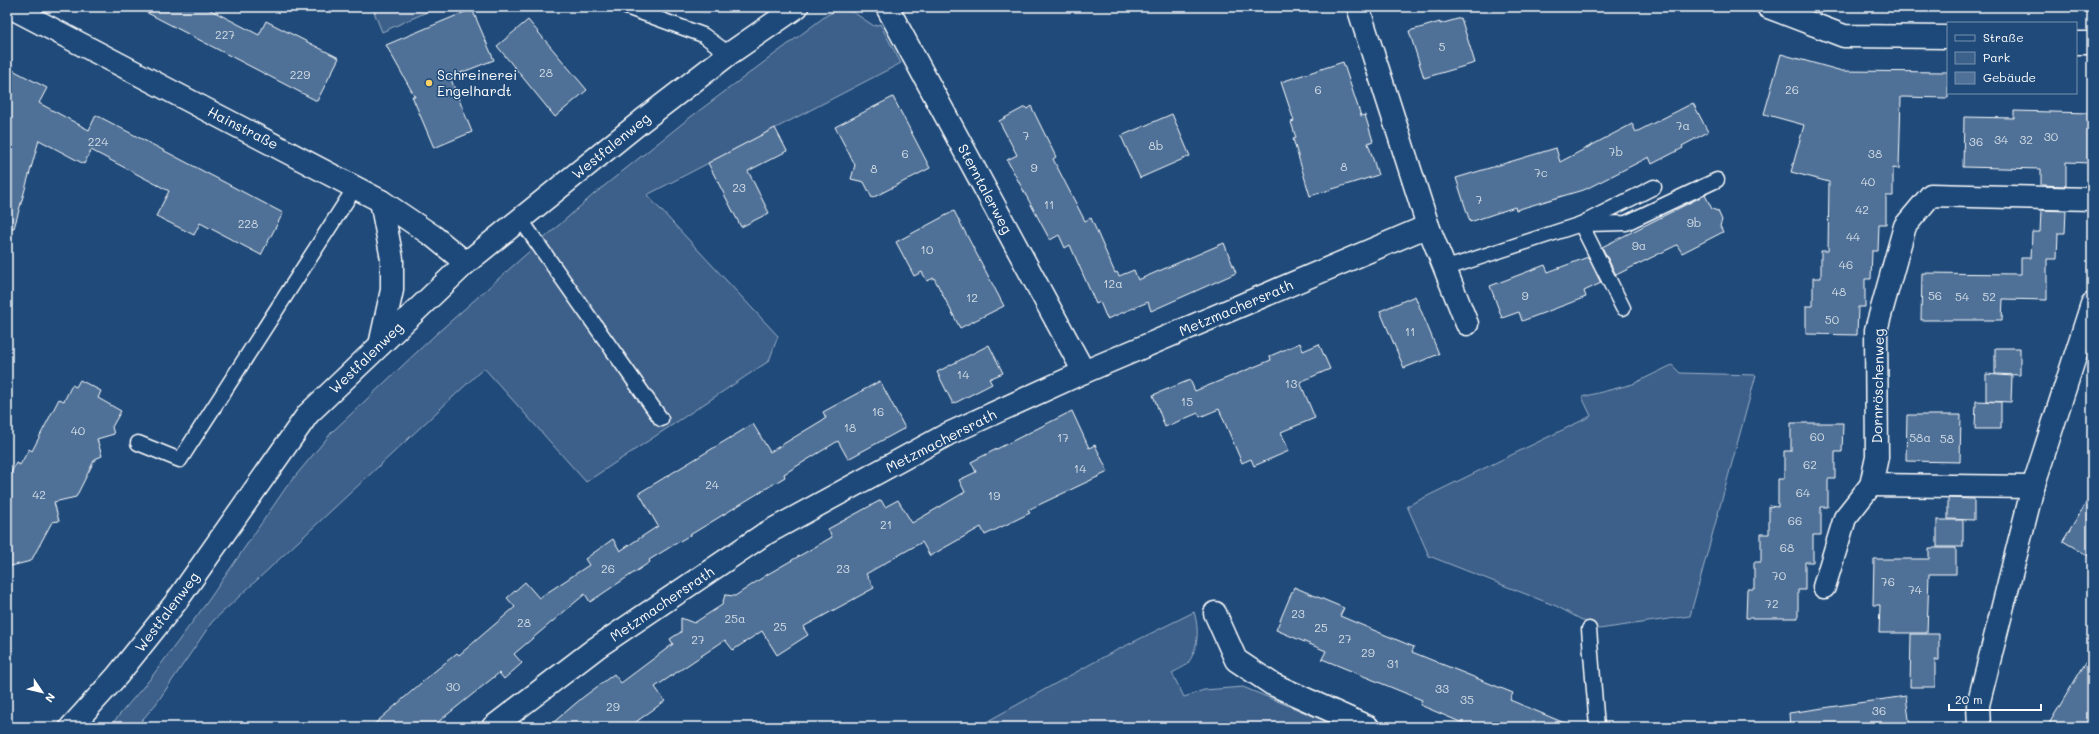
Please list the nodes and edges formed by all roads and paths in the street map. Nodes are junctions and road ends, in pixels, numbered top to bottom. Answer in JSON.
{"nodes":[{"id":1,"x":10,"y":7,"type":"edge"},
{"id":2,"x":626,"y":7,"type":"edge"},
{"id":3,"x":797,"y":7,"type":"edge"},
{"id":4,"x":887,"y":7,"type":"edge"},
{"id":5,"x":1358,"y":7,"type":"edge"},
{"id":6,"x":1768,"y":7,"type":"edge"},
{"id":7,"x":1947,"y":37,"type":"edge"},
{"id":8,"x":2077,"y":43,"type":"edge"},
{"id":9,"x":2092,"y":43,"type":"edge"},
{"id":10,"x":729,"y":54,"type":"junction"},
{"id":11,"x":1717,"y":180,"type":"dead end"},
{"id":12,"x":356,"y":186,"type":"junction"},
{"id":13,"x":1654,"y":187,"type":"dead end"},
{"id":14,"x":2092,"y":199,"type":"edge"},
{"id":15,"x":382,"y":201,"type":"junction"},
{"id":16,"x":521,"y":220,"type":"junction"},
{"id":17,"x":1581,"y":224,"type":"junction"},
{"id":18,"x":1428,"y":226,"type":"junction"},
{"id":19,"x":466,"y":264,"type":"junction"},
{"id":20,"x":1444,"y":269,"type":"junction"},
{"id":21,"x":2092,"y":304,"type":"edge"},
{"id":22,"x":1623,"y":308,"type":"dead end"},
{"id":23,"x":1467,"y":324,"type":"dead end"},
{"id":24,"x":2088,"y":333,"type":"edge"},
{"id":25,"x":380,"y":345,"type":"junction"},
{"id":26,"x":1084,"y":372,"type":"junction"},
{"id":27,"x":661,"y":419,"type":"dead end"},
{"id":28,"x":138,"y":443,"type":"dead end"},
{"id":29,"x":1871,"y":485,"type":"junction"},
{"id":30,"x":2033,"y":487,"type":"junction"},
{"id":31,"x":1824,"y":587,"type":"dead end"},
{"id":32,"x":1215,"y":613,"type":"dead end"},
{"id":33,"x":1589,"y":629,"type":"dead end"},
{"id":34,"x":71,"y":727,"type":"edge"},
{"id":35,"x":493,"y":727,"type":"edge"},
{"id":36,"x":1368,"y":727,"type":"edge"},
{"id":37,"x":1597,"y":727,"type":"edge"},
{"id":38,"x":1979,"y":727,"type":"edge"}],
"edges":[{"from":1,"to":12,"type":"street","name":"Hainstraße"},
{"from":2,"to":10,"type":"lane"},
{"from":3,"to":10,"type":"street","name":"Westfalenweg"},
{"from":4,"to":26,"type":"street","name":"Sterntalerweg"},
{"from":5,"to":18,"type":"street"},
{"from":6,"to":7,"type":"street"},
{"from":8,"to":9,"type":"street"},
{"from":10,"to":16,"type":"street","name":"Westfalenweg"},
{"from":11,"to":17,"type":"lane"},
{"from":12,"to":15,"type":"street","name":"Hainstraße"},
{"from":12,"to":28,"type":"lane"},
{"from":13,"to":17,"type":"lane"},
{"from":14,"to":29,"type":"street","name":"Dornröschenweg"},
{"from":15,"to":19,"type":"street","name":"Hainstraße"},
{"from":15,"to":25,"type":"street"},
{"from":16,"to":19,"type":"street","name":"Westfalenweg"},
{"from":16,"to":27,"type":"lane"},
{"from":17,"to":20,"type":"lane"},
{"from":17,"to":22,"type":"lane"},
{"from":18,"to":20,"type":"street"},
{"from":18,"to":26,"type":"street","name":"Metzmachersrath"},
{"from":19,"to":25,"type":"street","name":"Westfalenweg"},
{"from":20,"to":23,"type":"street"},
{"from":21,"to":24,"type":"street"},
{"from":24,"to":30,"type":"street"},
{"from":25,"to":34,"type":"street","name":"Westfalenweg"},
{"from":26,"to":35,"type":"street","name":"Metzmachersrath"},
{"from":29,"to":30,"type":"street"},
{"from":29,"to":31,"type":"street","name":"Dornröschenweg"},
{"from":30,"to":38,"type":"street"},
{"from":32,"to":36,"type":"street"},
{"from":33,"to":37,"type":"lane"}]}
